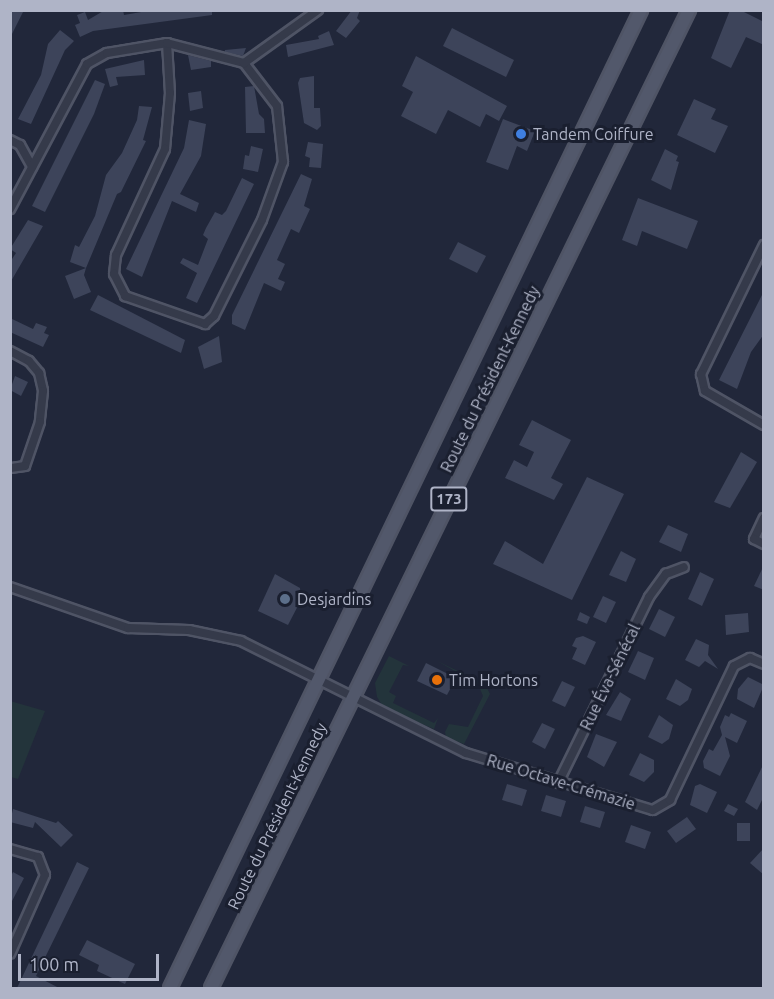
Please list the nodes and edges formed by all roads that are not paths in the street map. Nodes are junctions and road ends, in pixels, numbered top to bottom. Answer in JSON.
{"nodes":[{"id":1,"x":318,"y":10,"type":"edge"},
{"id":2,"x":641,"y":10,"type":"edge"},
{"id":3,"x":689,"y":10,"type":"edge"},
{"id":4,"x":167,"y":43,"type":"junction"},
{"id":5,"x":244,"y":63,"type":"junction"},
{"id":6,"x":10,"y":140,"type":"edge"},
{"id":7,"x":32,"y":166,"type":"junction"},
{"id":8,"x":10,"y":209,"type":"edge"},
{"id":9,"x":764,"y":245,"type":"edge"},
{"id":10,"x":10,"y":351,"type":"edge"},
{"id":11,"x":764,"y":425,"type":"edge"},
{"id":12,"x":10,"y":468,"type":"edge"},
{"id":13,"x":764,"y":518,"type":"edge"},
{"id":14,"x":764,"y":544,"type":"edge"},
{"id":15,"x":684,"y":567,"type":"dead end"},
{"id":16,"x":10,"y":587,"type":"edge"},
{"id":17,"x":764,"y":664,"type":"edge"},
{"id":18,"x":319,"y":682,"type":"junction"},
{"id":19,"x":352,"y":698,"type":"junction"},
{"id":20,"x":558,"y":783,"type":"junction"},
{"id":21,"x":10,"y":849,"type":"edge"},
{"id":22,"x":10,"y":954,"type":"edge"},
{"id":23,"x":170,"y":988,"type":"edge"},
{"id":24,"x":212,"y":988,"type":"edge"}],
"edges":[{"from":1,"to":5,"type":"street"},
{"from":2,"to":18,"type":"main road","name":"Route du Président-Kennedy","number":"173"},
{"from":3,"to":19,"type":"main road","name":"Route du Président-Kennedy","number":"173"},
{"from":4,"to":5,"type":"street"},
{"from":4,"to":5,"type":"street"},
{"from":4,"to":7,"type":"street"},
{"from":6,"to":7,"type":"street"},
{"from":7,"to":8,"type":"street"},
{"from":9,"to":11,"type":"street"},
{"from":10,"to":12,"type":"street"},
{"from":13,"to":14,"type":"street"},
{"from":15,"to":20,"type":"street","name":"Rue Éva-Sénécal"},
{"from":16,"to":18,"type":"street","name":"Rue Octave-Crémazie"},
{"from":17,"to":20,"type":"street","name":"Rue Octave-Crémazie"},
{"from":18,"to":19,"type":"street","name":"Rue Octave-Crémazie"},
{"from":18,"to":23,"type":"main road","name":"Route du Président-Kennedy","number":"173"},
{"from":19,"to":20,"type":"street","name":"Rue Octave-Crémazie"},
{"from":19,"to":24,"type":"main road","name":"Route du Président-Kennedy","number":"173"},
{"from":21,"to":22,"type":"street"}]}
